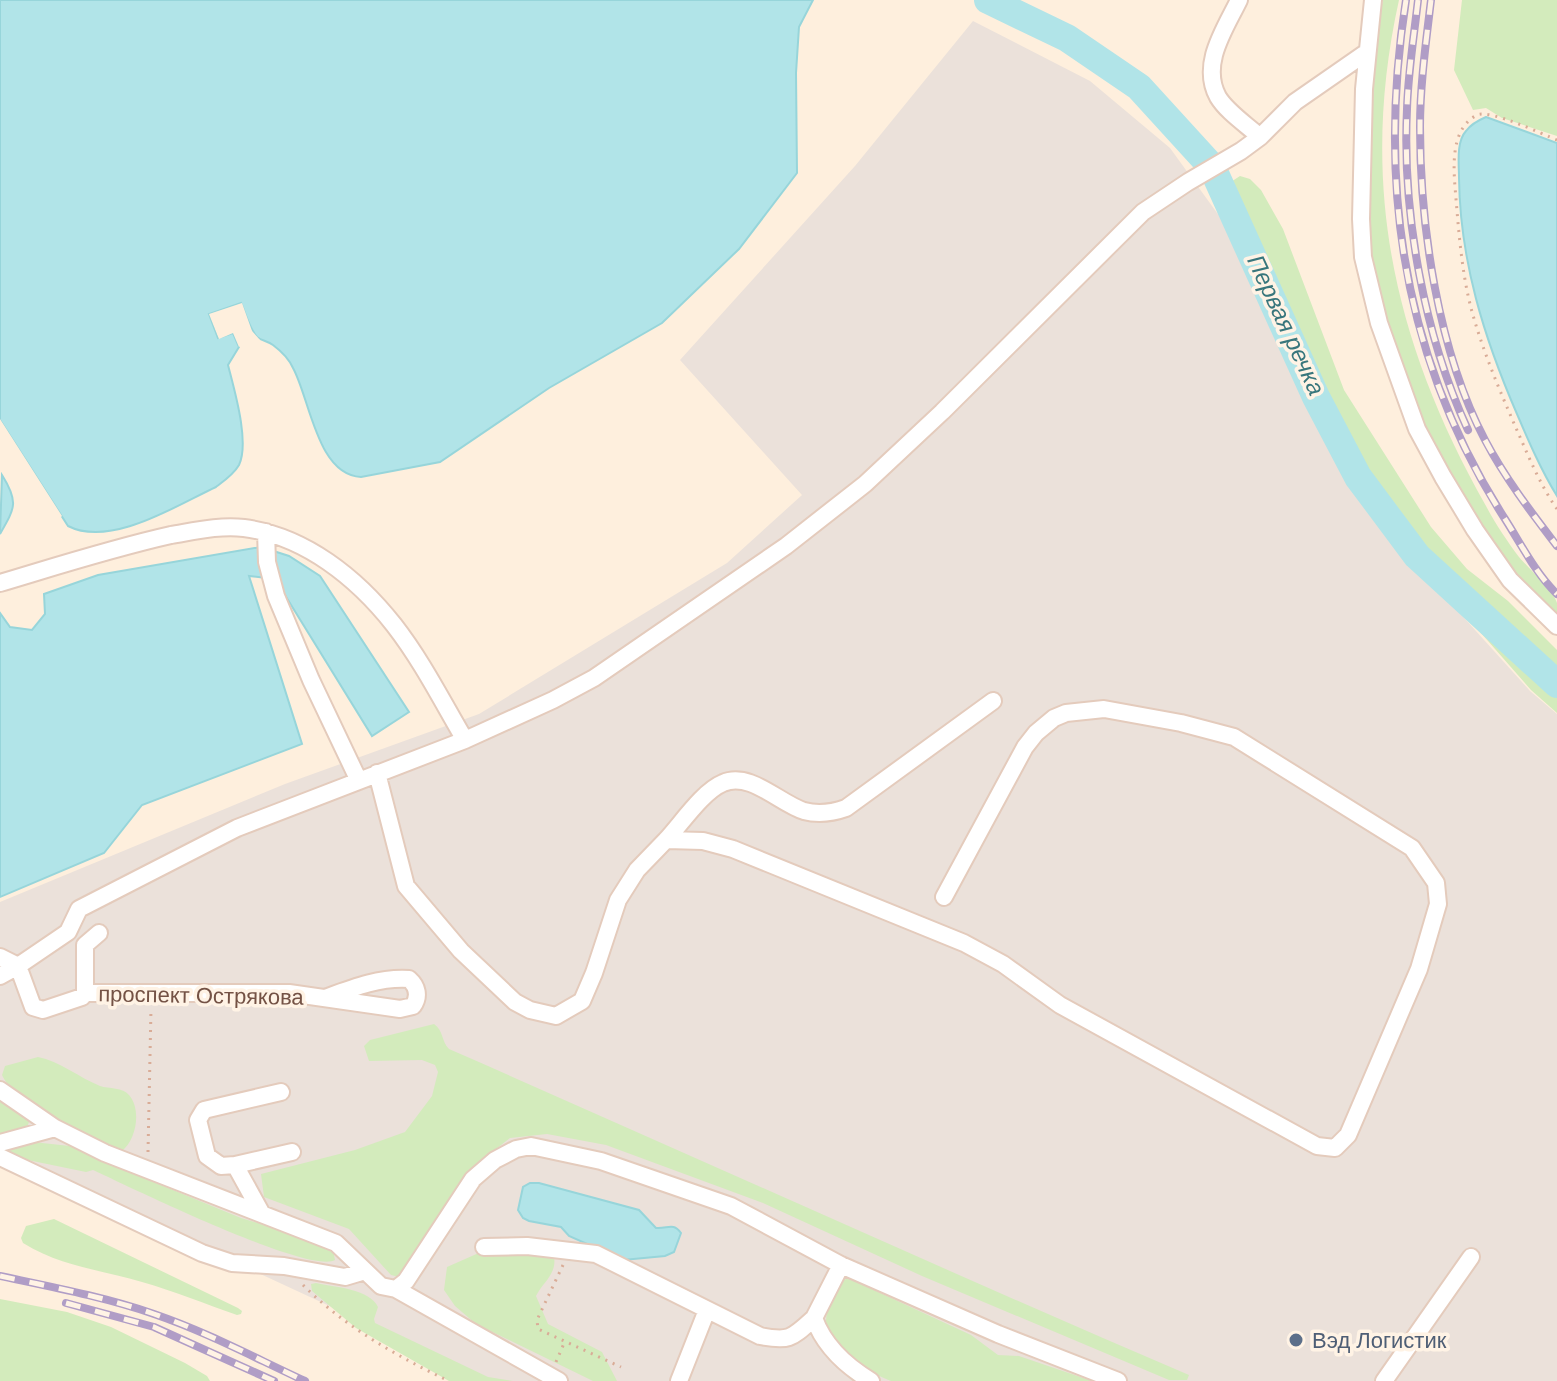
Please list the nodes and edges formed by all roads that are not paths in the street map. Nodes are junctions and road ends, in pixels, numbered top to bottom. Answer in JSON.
{"nodes":[{"id":1,"x":1239,"y":0,"type":"edge"},
{"id":2,"x":1373,"y":0,"type":"edge"},
{"id":3,"x":1367,"y":52,"type":"junction"},
{"id":4,"x":1260,"y":137,"type":"junction"},
{"id":5,"x":266,"y":532,"type":"junction"},
{"id":6,"x":0,"y":583,"type":"edge"},
{"id":7,"x":1557,"y":626,"type":"edge"},
{"id":8,"x":993,"y":701,"type":"dead end"},
{"id":9,"x":465,"y":740,"type":"junction"},
{"id":10,"x":377,"y":773,"type":"junction"},
{"id":11,"x":359,"y":781,"type":"junction"},
{"id":12,"x":666,"y":840,"type":"junction"},
{"id":13,"x":944,"y":897,"type":"dead end"},
{"id":14,"x":99,"y":933,"type":"dead end"},
{"id":15,"x":0,"y":957,"type":"edge"},
{"id":16,"x":18,"y":966,"type":"junction"},
{"id":17,"x":0,"y":976,"type":"edge"},
{"id":18,"x":85,"y":993,"type":"junction"},
{"id":19,"x":325,"y":998,"type":"junction"},
{"id":20,"x":0,"y":1090,"type":"edge"},
{"id":21,"x":281,"y":1092,"type":"dead end"},
{"id":22,"x":55,"y":1128,"type":"junction"},
{"id":23,"x":0,"y":1143,"type":"edge"},
{"id":24,"x":292,"y":1152,"type":"dead end"},
{"id":25,"x":0,"y":1157,"type":"edge"},
{"id":26,"x":235,"y":1165,"type":"junction"},
{"id":27,"x":262,"y":1214,"type":"junction"},
{"id":28,"x":484,"y":1247,"type":"dead end"},
{"id":29,"x":1471,"y":1257,"type":"dead end"},
{"id":30,"x":841,"y":1265,"type":"junction"},
{"id":31,"x":365,"y":1271,"type":"junction"},
{"id":32,"x":396,"y":1289,"type":"junction"},
{"id":33,"x":707,"y":1310,"type":"junction"},
{"id":34,"x":814,"y":1318,"type":"junction"},
{"id":35,"x":554,"y":1379,"type":"edge"},
{"id":36,"x":1110,"y":1380,"type":"edge"},
{"id":37,"x":679,"y":1381,"type":"edge"},
{"id":38,"x":871,"y":1381,"type":"edge"},
{"id":39,"x":1384,"y":1381,"type":"edge"}],
"edges":[{"from":1,"to":4,"type":"street"},
{"from":2,"to":3,"type":"street"},
{"from":3,"to":4,"type":"street"},
{"from":3,"to":7,"type":"street"},
{"from":4,"to":9,"type":"street"},
{"from":5,"to":6,"type":"street"},
{"from":5,"to":9,"type":"street"},
{"from":5,"to":11,"type":"street"},
{"from":8,"to":12,"type":"street"},
{"from":9,"to":10,"type":"street"},
{"from":10,"to":11,"type":"street"},
{"from":10,"to":12,"type":"street"},
{"from":11,"to":16,"type":"street"},
{"from":12,"to":13,"type":"street"},
{"from":14,"to":18,"type":"street"},
{"from":15,"to":16,"type":"street"},
{"from":16,"to":17,"type":"street"},
{"from":16,"to":18,"type":"street","name":"проспект Острякова"},
{"from":18,"to":19,"type":"street","name":"проспект Острякова"},
{"from":19,"to":19,"type":"street","name":"проспект Острякова"},
{"from":20,"to":22,"type":"street"},
{"from":21,"to":26,"type":"street"},
{"from":22,"to":23,"type":"street"},
{"from":22,"to":27,"type":"street"},
{"from":24,"to":26,"type":"street"},
{"from":25,"to":31,"type":"street"},
{"from":26,"to":27,"type":"street"},
{"from":27,"to":31,"type":"street"},
{"from":28,"to":33,"type":"street"},
{"from":29,"to":39,"type":"street"},
{"from":30,"to":32,"type":"street"},
{"from":30,"to":34,"type":"street"},
{"from":30,"to":36,"type":"street"},
{"from":31,"to":32,"type":"street"},
{"from":32,"to":35,"type":"street"},
{"from":33,"to":34,"type":"street"},
{"from":33,"to":37,"type":"street"},
{"from":34,"to":38,"type":"street"}]}
